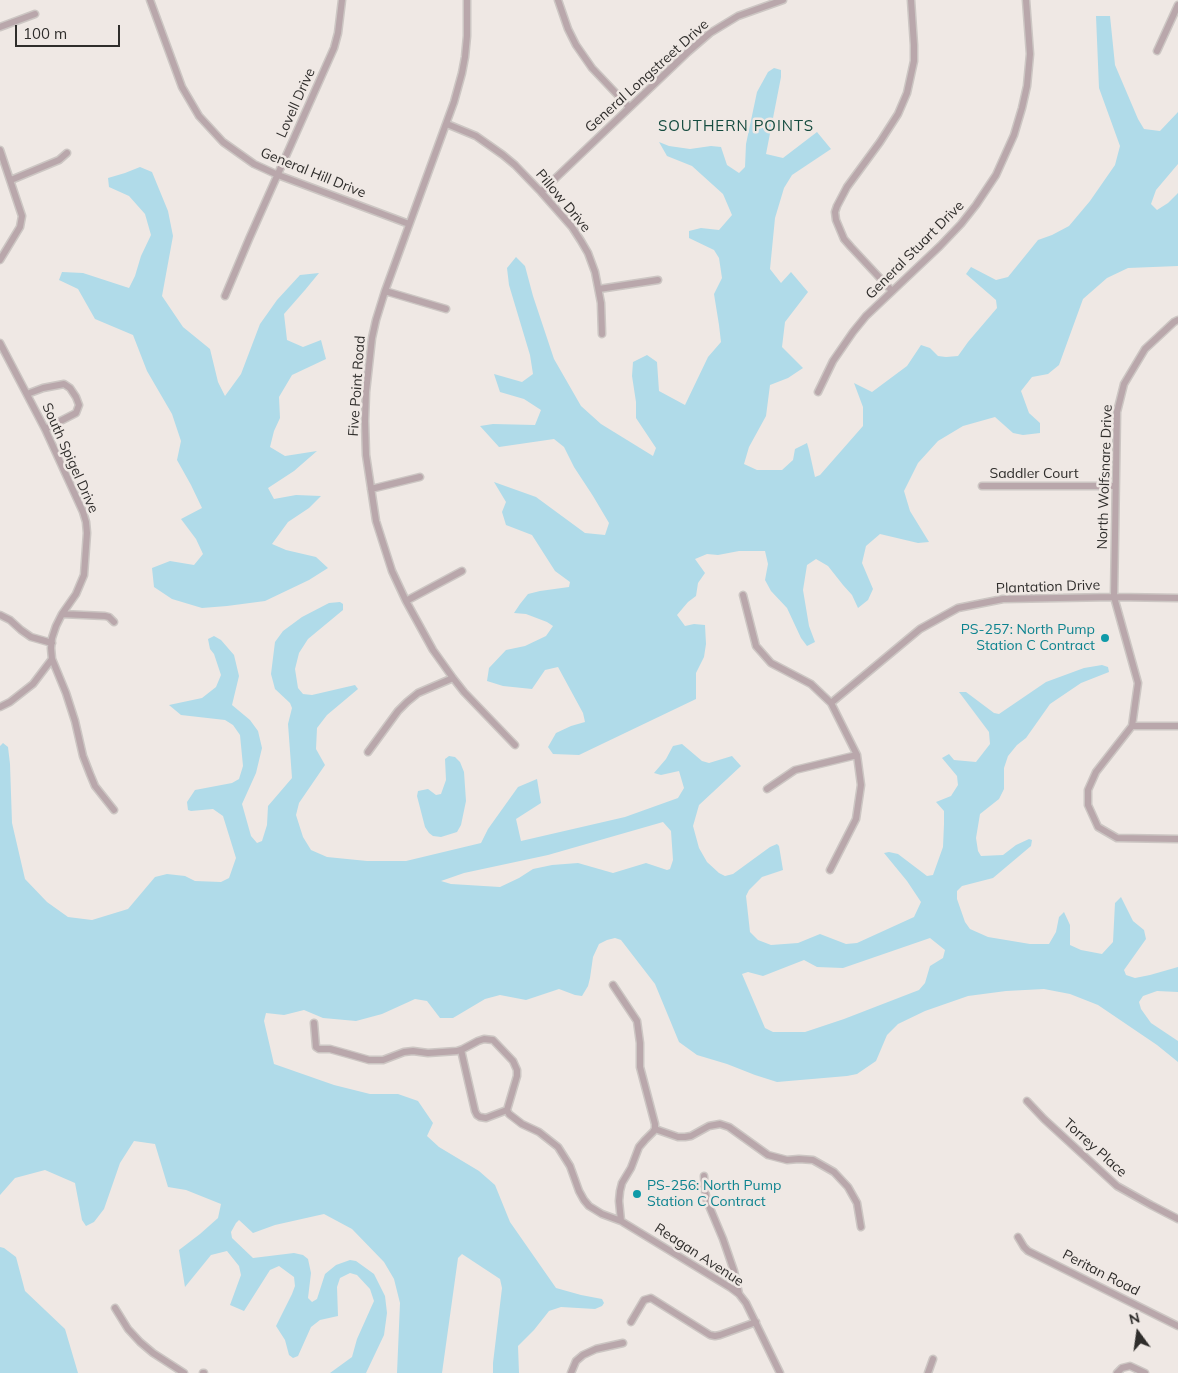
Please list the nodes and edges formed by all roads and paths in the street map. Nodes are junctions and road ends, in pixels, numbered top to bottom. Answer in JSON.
{"nodes":[{"id":1,"x":150,"y":0,"type":"edge"},
{"id":2,"x":342,"y":0,"type":"edge"},
{"id":3,"x":467,"y":0,"type":"edge"},
{"id":4,"x":558,"y":0,"type":"edge"},
{"id":5,"x":783,"y":0,"type":"edge"},
{"id":6,"x":911,"y":0,"type":"edge"},
{"id":7,"x":1026,"y":0,"type":"edge"},
{"id":8,"x":1178,"y":5,"type":"edge"},
{"id":9,"x":35,"y":14,"type":"dead end"},
{"id":10,"x":0,"y":27,"type":"edge"},
{"id":11,"x":1157,"y":51,"type":"dead end"},
{"id":12,"x":629,"y":107,"type":"junction"},
{"id":13,"x":447,"y":124,"type":"junction"},
{"id":14,"x":0,"y":150,"type":"edge"},
{"id":15,"x":67,"y":152,"type":"dead end"},
{"id":16,"x":278,"y":175,"type":"junction"},
{"id":17,"x":10,"y":180,"type":"junction"},
{"id":18,"x":541,"y":192,"type":"junction"},
{"id":19,"x":409,"y":224,"type":"junction"},
{"id":20,"x":0,"y":260,"type":"edge"},
{"id":21,"x":658,"y":280,"type":"dead end"},
{"id":22,"x":599,"y":289,"type":"junction"},
{"id":23,"x":385,"y":291,"type":"junction"},
{"id":24,"x":892,"y":291,"type":"junction"},
{"id":25,"x":225,"y":296,"type":"dead end"},
{"id":26,"x":446,"y":309,"type":"dead end"},
{"id":27,"x":1178,"y":320,"type":"edge"},
{"id":28,"x":602,"y":334,"type":"dead end"},
{"id":29,"x":0,"y":343,"type":"edge"},
{"id":30,"x":818,"y":392,"type":"dead end"},
{"id":31,"x":27,"y":394,"type":"junction"},
{"id":32,"x":45,"y":429,"type":"junction"},
{"id":33,"x":420,"y":477,"type":"dead end"},
{"id":34,"x":982,"y":486,"type":"dead end"},
{"id":35,"x":1115,"y":486,"type":"junction"},
{"id":36,"x":370,"y":489,"type":"junction"},
{"id":37,"x":462,"y":572,"type":"dead end"},
{"id":38,"x":743,"y":596,"type":"dead end"},
{"id":39,"x":1114,"y":597,"type":"junction"},
{"id":40,"x":1178,"y":598,"type":"edge"},
{"id":41,"x":406,"y":601,"type":"junction"},
{"id":42,"x":62,"y":614,"type":"junction"},
{"id":43,"x":0,"y":615,"type":"edge"},
{"id":44,"x":114,"y":622,"type":"dead end"},
{"id":45,"x":52,"y":643,"type":"junction"},
{"id":46,"x":52,"y":659,"type":"junction"},
{"id":47,"x":453,"y":678,"type":"junction"},
{"id":48,"x":831,"y":703,"type":"junction"},
{"id":49,"x":0,"y":707,"type":"edge"},
{"id":50,"x":1132,"y":726,"type":"junction"},
{"id":51,"x":1178,"y":726,"type":"edge"},
{"id":52,"x":515,"y":745,"type":"dead end"},
{"id":53,"x":368,"y":752,"type":"dead end"},
{"id":54,"x":857,"y":755,"type":"junction"},
{"id":55,"x":767,"y":789,"type":"dead end"},
{"id":56,"x":114,"y":810,"type":"dead end"},
{"id":57,"x":1178,"y":839,"type":"edge"},
{"id":58,"x":830,"y":870,"type":"dead end"},
{"id":59,"x":614,"y":985,"type":"dead end"},
{"id":60,"x":314,"y":1023,"type":"dead end"},
{"id":61,"x":461,"y":1050,"type":"junction"},
{"id":62,"x":1027,"y":1101,"type":"dead end"},
{"id":63,"x":507,"y":1110,"type":"junction"},
{"id":64,"x":655,"y":1128,"type":"junction"},
{"id":65,"x":704,"y":1176,"type":"dead end"},
{"id":66,"x":1178,"y":1219,"type":"edge"},
{"id":67,"x":621,"y":1221,"type":"junction"},
{"id":68,"x":861,"y":1227,"type":"dead end"},
{"id":69,"x":1018,"y":1237,"type":"dead end"},
{"id":70,"x":738,"y":1294,"type":"junction"},
{"id":71,"x":115,"y":1308,"type":"dead end"},
{"id":72,"x":631,"y":1322,"type":"dead end"},
{"id":73,"x":756,"y":1322,"type":"junction"},
{"id":74,"x":1178,"y":1326,"type":"edge"},
{"id":75,"x":623,"y":1343,"type":"dead end"},
{"id":76,"x":933,"y":1359,"type":"dead end"},
{"id":77,"x":183,"y":1373,"type":"edge"},
{"id":78,"x":572,"y":1373,"type":"edge"},
{"id":79,"x":780,"y":1373,"type":"edge"},
{"id":80,"x":928,"y":1373,"type":"edge"},
{"id":81,"x":1117,"y":1373,"type":"edge"},
{"id":82,"x":1146,"y":1373,"type":"edge"}],
"edges":[{"from":1,"to":16,"type":"street","name":"General Hill Drive"},
{"from":2,"to":16,"type":"street","name":"Lovell Drive"},
{"from":3,"to":13,"type":"street","name":"Five Point Road"},
{"from":4,"to":12,"type":"street"},
{"from":5,"to":12,"type":"street","name":"General Longstreet Drive"},
{"from":6,"to":24,"type":"street"},
{"from":7,"to":24,"type":"street","name":"General Stuart Drive"},
{"from":8,"to":11,"type":"street"},
{"from":9,"to":10,"type":"street"},
{"from":12,"to":18,"type":"street","name":"General Longstreet Drive"},
{"from":13,"to":18,"type":"street","name":"Pillow Drive"},
{"from":13,"to":19,"type":"street","name":"Five Point Road"},
{"from":14,"to":17,"type":"street"},
{"from":15,"to":17,"type":"street"},
{"from":16,"to":19,"type":"street","name":"General Hill Drive"},
{"from":16,"to":25,"type":"street","name":"Lovell Drive"},
{"from":17,"to":20,"type":"street"},
{"from":18,"to":22,"type":"street","name":"Pillow Drive"},
{"from":19,"to":23,"type":"street","name":"Five Point Road"},
{"from":21,"to":22,"type":"street"},
{"from":22,"to":28,"type":"street","name":"Pillow Drive"},
{"from":23,"to":26,"type":"street"},
{"from":23,"to":36,"type":"street","name":"Five Point Road"},
{"from":24,"to":30,"type":"street","name":"General Stuart Drive"},
{"from":27,"to":35,"type":"street","name":"North Wolfsnare Drive"},
{"from":29,"to":31,"type":"street","name":"South Spigel Drive"},
{"from":31,"to":32,"type":"street","name":"South Spigel Drive"},
{"from":31,"to":32,"type":"street"},
{"from":32,"to":42,"type":"street","name":"South Spigel Drive"},
{"from":33,"to":36,"type":"street"},
{"from":34,"to":35,"type":"street","name":"Saddler Court"},
{"from":35,"to":39,"type":"street","name":"North Wolfsnare Drive"},
{"from":36,"to":41,"type":"street","name":"Five Point Road"},
{"from":37,"to":41,"type":"street"},
{"from":38,"to":48,"type":"street"},
{"from":39,"to":40,"type":"street","name":"Plantation Drive"},
{"from":39,"to":48,"type":"street","name":"Plantation Drive"},
{"from":39,"to":50,"type":"street","name":"North Wolfsnare Drive"},
{"from":41,"to":47,"type":"street","name":"Five Point Road"},
{"from":42,"to":44,"type":"street"},
{"from":42,"to":45,"type":"street","name":"South Spigel Drive"},
{"from":43,"to":45,"type":"street"},
{"from":45,"to":46,"type":"street","name":"South Spigel Drive"},
{"from":46,"to":49,"type":"street"},
{"from":46,"to":56,"type":"street","name":"South Spigel Drive"},
{"from":47,"to":52,"type":"street","name":"Five Point Road"},
{"from":47,"to":53,"type":"street"},
{"from":48,"to":54,"type":"street"},
{"from":50,"to":51,"type":"street"},
{"from":50,"to":57,"type":"street"},
{"from":54,"to":55,"type":"street"},
{"from":54,"to":58,"type":"street"},
{"from":59,"to":64,"type":"street"},
{"from":60,"to":61,"type":"street"},
{"from":61,"to":63,"type":"street"},
{"from":61,"to":63,"type":"street"},
{"from":62,"to":66,"type":"street","name":"Torrey Place"},
{"from":63,"to":67,"type":"street","name":"Reagan Avenue"},
{"from":64,"to":67,"type":"street"},
{"from":64,"to":68,"type":"street"},
{"from":65,"to":70,"type":"street"},
{"from":67,"to":70,"type":"street","name":"Reagan Avenue"},
{"from":69,"to":74,"type":"street","name":"Peritan Road"},
{"from":70,"to":73,"type":"street","name":"Reagan Avenue"},
{"from":71,"to":77,"type":"street"},
{"from":72,"to":73,"type":"street"},
{"from":73,"to":79,"type":"street","name":"Reagan Avenue"},
{"from":75,"to":78,"type":"street"},
{"from":76,"to":80,"type":"street"},
{"from":81,"to":82,"type":"street"}]}
